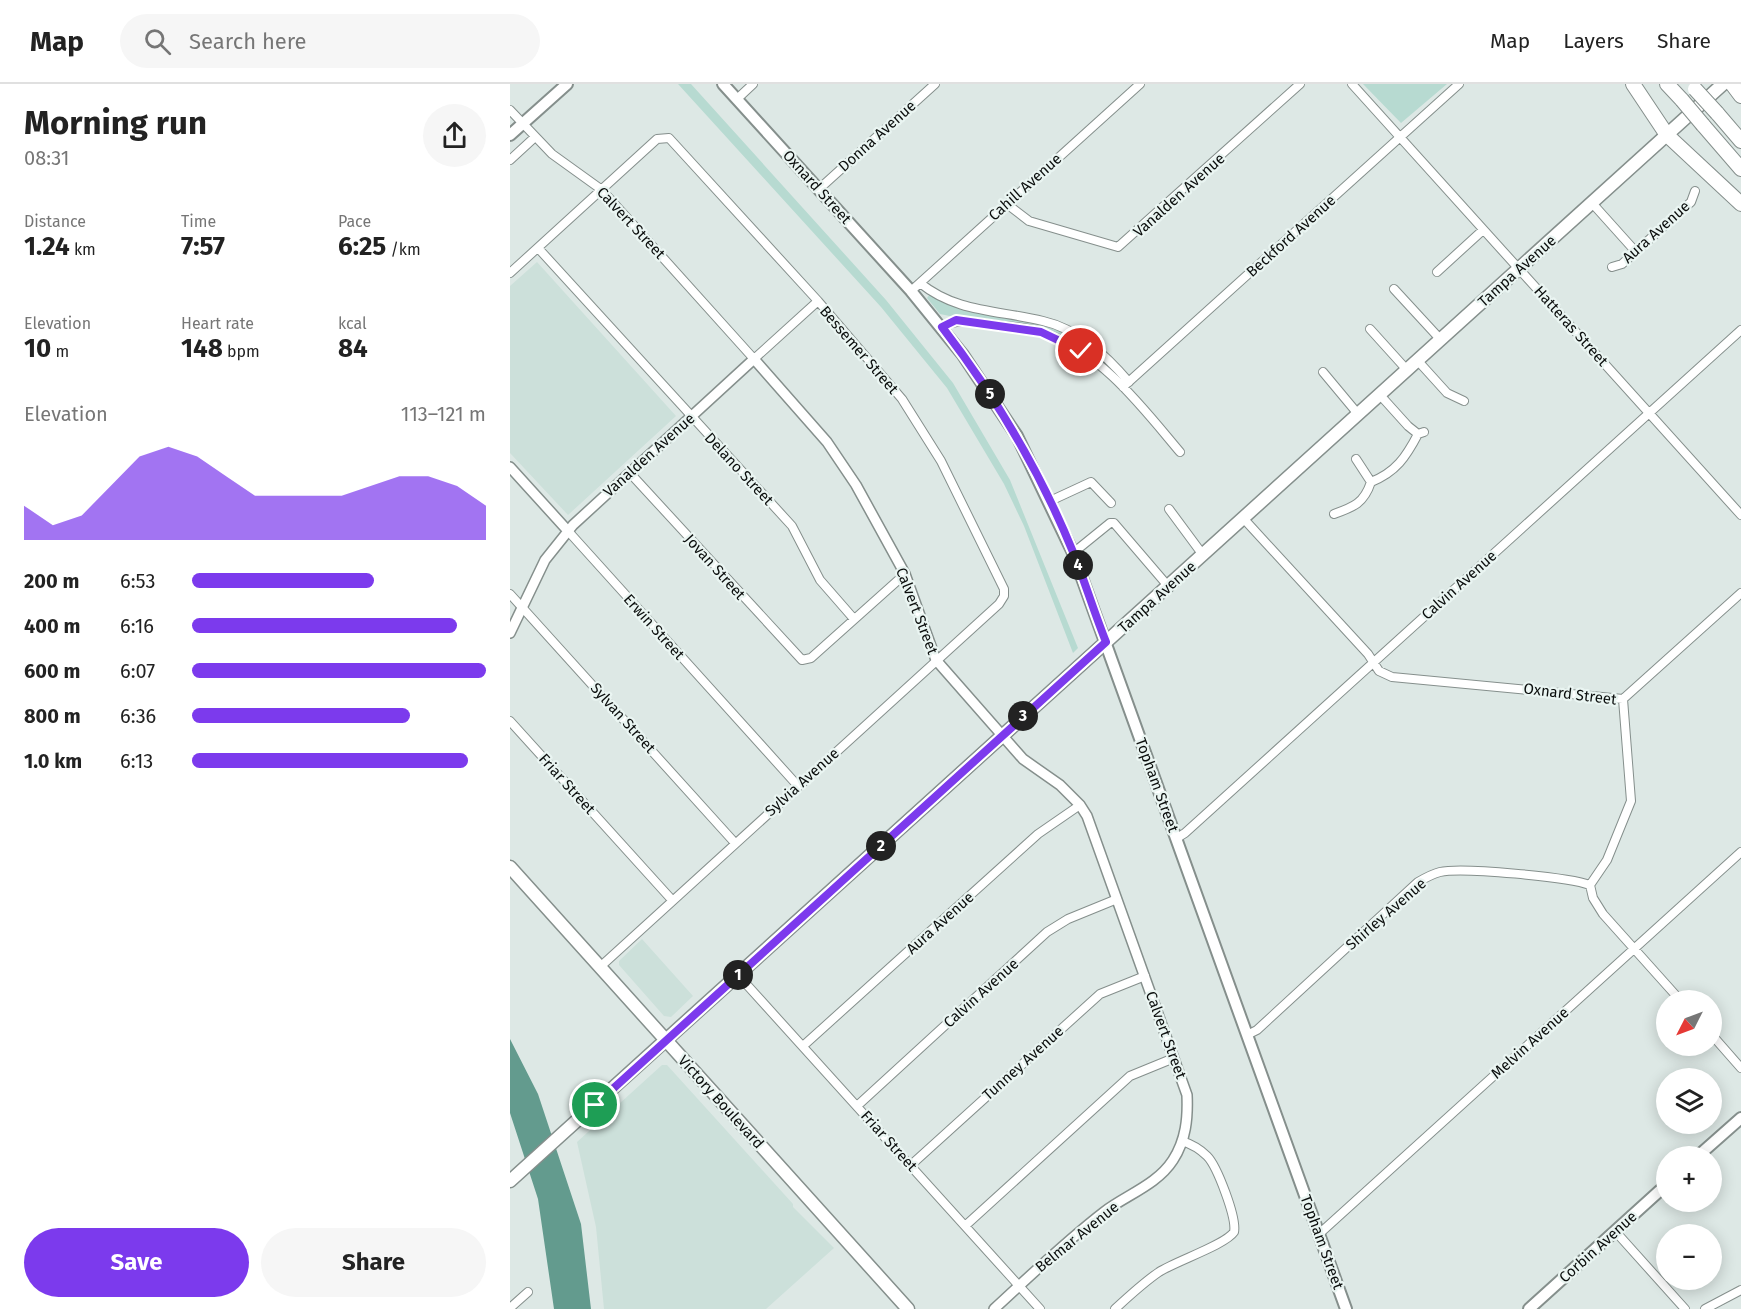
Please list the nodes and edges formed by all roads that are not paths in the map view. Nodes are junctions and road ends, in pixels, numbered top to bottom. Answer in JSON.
{"nodes":[{"id":1,"x":567,"y":84,"type":"edge"},
{"id":2,"x":723,"y":84,"type":"edge"},
{"id":3,"x":753,"y":84,"type":"edge"},
{"id":4,"x":934,"y":84,"type":"edge"},
{"id":5,"x":1140,"y":84,"type":"edge"},
{"id":6,"x":1300,"y":84,"type":"edge"},
{"id":7,"x":1352,"y":84,"type":"edge"},
{"id":8,"x":1459,"y":84,"type":"edge"},
{"id":9,"x":1633,"y":84,"type":"edge"},
{"id":10,"x":1667,"y":84,"type":"edge"},
{"id":11,"x":1723,"y":84,"type":"edge"},
{"id":12,"x":1732,"y":84,"type":"edge"},
{"id":13,"x":1693,"y":86,"type":"edge"},
{"id":14,"x":1741,"y":96,"type":"edge"},
{"id":15,"x":736,"y":99,"type":"junction"},
{"id":16,"x":510,"y":110,"type":"edge"},
{"id":17,"x":523,"y":124,"type":"junction"},
{"id":18,"x":510,"y":135,"type":"edge"},
{"id":19,"x":1667,"y":135,"type":"junction"},
{"id":20,"x":535,"y":137,"type":"junction"},
{"id":21,"x":1400,"y":137,"type":"junction"},
{"id":22,"x":1741,"y":141,"type":"edge"},
{"id":23,"x":510,"y":160,"type":"edge"},
{"id":24,"x":1741,"y":169,"type":"edge"},
{"id":25,"x":819,"y":189,"type":"junction"},
{"id":26,"x":602,"y":190,"type":"junction"},
{"id":27,"x":1695,"y":191,"type":"dead end"},
{"id":28,"x":1592,"y":203,"type":"junction"},
{"id":29,"x":1007,"y":204,"type":"junction"},
{"id":30,"x":1741,"y":204,"type":"edge"},
{"id":31,"x":1483,"y":230,"type":"junction"},
{"id":32,"x":538,"y":248,"type":"junction"},
{"id":33,"x":1636,"y":252,"type":"junction"},
{"id":34,"x":1612,"y":267,"type":"dead end"},
{"id":35,"x":1519,"y":269,"type":"junction"},
{"id":36,"x":1437,"y":272,"type":"dead end"},
{"id":37,"x":510,"y":273,"type":"edge"},
{"id":38,"x":920,"y":283,"type":"junction"},
{"id":39,"x":1394,"y":289,"type":"dead end"},
{"id":40,"x":911,"y":291,"type":"junction"},
{"id":41,"x":818,"y":301,"type":"junction"},
{"id":42,"x":942,"y":327,"type":"junction"},
{"id":43,"x":1370,"y":329,"type":"dead end"},
{"id":44,"x":1741,"y":330,"type":"edge"},
{"id":45,"x":1440,"y":340,"type":"junction"},
{"id":46,"x":754,"y":359,"type":"junction"},
{"id":47,"x":1418,"y":361,"type":"junction"},
{"id":48,"x":1407,"y":370,"type":"junction"},
{"id":49,"x":1323,"y":372,"type":"dead end"},
{"id":50,"x":1126,"y":384,"type":"junction"},
{"id":51,"x":1380,"y":395,"type":"junction"},
{"id":52,"x":1464,"y":400,"type":"dead end"},
{"id":53,"x":1649,"y":412,"type":"junction"},
{"id":54,"x":1358,"y":414,"type":"junction"},
{"id":55,"x":692,"y":417,"type":"junction"},
{"id":56,"x":1180,"y":452,"type":"dead end"},
{"id":57,"x":1356,"y":459,"type":"dead end"},
{"id":58,"x":510,"y":467,"type":"edge"},
{"id":59,"x":629,"y":472,"type":"junction"},
{"id":60,"x":1371,"y":482,"type":"junction"},
{"id":61,"x":1050,"y":501,"type":"junction"},
{"id":62,"x":1111,"y":503,"type":"dead end"},
{"id":63,"x":1169,"y":509,"type":"dead end"},
{"id":64,"x":1334,"y":514,"type":"dead end"},
{"id":65,"x":1741,"y":515,"type":"edge"},
{"id":66,"x":1244,"y":518,"type":"junction"},
{"id":67,"x":568,"y":531,"type":"junction"},
{"id":68,"x":1073,"y":552,"type":"junction"},
{"id":69,"x":1203,"y":555,"type":"junction"},
{"id":70,"x":905,"y":574,"type":"junction"},
{"id":71,"x":1168,"y":586,"type":"junction"},
{"id":72,"x":1741,"y":593,"type":"edge"},
{"id":73,"x":510,"y":594,"type":"edge"},
{"id":74,"x":1004,"y":596,"type":"joint"},
{"id":75,"x":522,"y":607,"type":"junction"},
{"id":76,"x":854,"y":619,"type":"junction"},
{"id":77,"x":510,"y":633,"type":"edge"},
{"id":78,"x":1106,"y":642,"type":"junction"},
{"id":79,"x":936,"y":660,"type":"junction"},
{"id":80,"x":1373,"y":664,"type":"junction"},
{"id":81,"x":1623,"y":699,"type":"junction"},
{"id":82,"x":510,"y":721,"type":"edge"},
{"id":83,"x":1002,"y":735,"type":"junction"},
{"id":84,"x":798,"y":786,"type":"junction"},
{"id":85,"x":1080,"y":805,"type":"junction"},
{"id":86,"x":1177,"y":838,"type":"junction"},
{"id":87,"x":735,"y":843,"type":"junction"},
{"id":88,"x":1741,"y":852,"type":"edge"},
{"id":89,"x":510,"y":867,"type":"edge"},
{"id":90,"x":1590,"y":885,"type":"junction"},
{"id":91,"x":1117,"y":899,"type":"junction"},
{"id":92,"x":672,"y":900,"type":"junction"},
{"id":93,"x":1635,"y":949,"type":"junction"},
{"id":94,"x":600,"y":967,"type":"junction"},
{"id":95,"x":738,"y":975,"type":"junction"},
{"id":96,"x":1145,"y":976,"type":"junction"},
{"id":97,"x":1671,"y":990,"type":"edge"},
{"id":98,"x":1247,"y":1035,"type":"junction"},
{"id":99,"x":665,"y":1040,"type":"junction"},
{"id":100,"x":803,"y":1046,"type":"junction"},
{"id":101,"x":1722,"y":1046,"type":"edge"},
{"id":102,"x":1174,"y":1058,"type":"junction"},
{"id":103,"x":1741,"y":1068,"type":"edge"},
{"id":104,"x":857,"y":1106,"type":"junction"},
{"id":105,"x":1741,"y":1118,"type":"edge"},
{"id":106,"x":1182,"y":1141,"type":"junction"},
{"id":107,"x":1709,"y":1146,"type":"edge"},
{"id":108,"x":911,"y":1165,"type":"junction"},
{"id":109,"x":510,"y":1181,"type":"edge"},
{"id":110,"x":1656,"y":1194,"type":"edge"},
{"id":111,"x":965,"y":1226,"type":"junction"},
{"id":112,"x":1615,"y":1231,"type":"junction"},
{"id":113,"x":1319,"y":1234,"type":"junction"},
{"id":114,"x":1019,"y":1286,"type":"junction"},
{"id":115,"x":1741,"y":1290,"type":"edge"},
{"id":116,"x":528,"y":1292,"type":"dead end"},
{"id":117,"x":510,"y":1308,"type":"edge"},
{"id":118,"x":908,"y":1309,"type":"edge"},
{"id":119,"x":994,"y":1309,"type":"edge"},
{"id":120,"x":1040,"y":1309,"type":"edge"},
{"id":121,"x":1115,"y":1309,"type":"edge"},
{"id":122,"x":1346,"y":1309,"type":"edge"},
{"id":123,"x":1529,"y":1309,"type":"edge"},
{"id":124,"x":1685,"y":1309,"type":"edge"},
{"id":125,"x":1705,"y":1309,"type":"edge"}],
"edges":[{"from":1,"to":17,"type":"main road"},
{"from":2,"to":15,"type":"main road","name":"Oxnard Street"},
{"from":3,"to":15,"type":"street"},
{"from":4,"to":25,"type":"street","name":"Donna Avenue"},
{"from":5,"to":29,"type":"street","name":"Cahill Avenue"},
{"from":6,"to":29,"type":"street","name":"Vanalden Avenue"},
{"from":7,"to":21,"type":"street","name":"Hatteras Street"},
{"from":8,"to":21,"type":"street","name":"Beckford Avenue"},
{"from":9,"to":19,"type":"highway"},
{"from":10,"to":24,"type":"highway","bridge":true},
{"from":11,"to":19,"type":"main road","name":"Tampa Avenue"},
{"from":12,"to":14,"type":"highway"},
{"from":13,"to":22,"type":"highway","bridge":true},
{"from":15,"to":25,"type":"main road","name":"Oxnard Street"},
{"from":16,"to":17,"type":"street","name":"Calvert Street"},
{"from":17,"to":18,"type":"main road"},
{"from":17,"to":20,"type":"street","name":"Calvert Street"},
{"from":19,"to":28,"type":"main road","name":"Tampa Avenue"},
{"from":19,"to":30,"type":"highway"},
{"from":20,"to":23,"type":"street"},
{"from":20,"to":26,"type":"street","name":"Calvert Street"},
{"from":21,"to":31,"type":"street","name":"Hatteras Street"},
{"from":21,"to":50,"type":"street","name":"Beckford Avenue"},
{"from":25,"to":40,"type":"main road","name":"Oxnard Street"},
{"from":26,"to":32,"type":"street"},
{"from":26,"to":41,"type":"street","name":"Bessemer Street"},
{"from":26,"to":46,"type":"street","name":"Calvert Street"},
{"from":27,"to":33,"type":"street","name":"Aura Avenue"},
{"from":28,"to":33,"type":"street"},
{"from":28,"to":35,"type":"main road","name":"Tampa Avenue"},
{"from":29,"to":38,"type":"street","name":"Cahill Avenue"},
{"from":31,"to":35,"type":"street","name":"Hatteras Street"},
{"from":31,"to":36,"type":"street"},
{"from":32,"to":37,"type":"street"},
{"from":32,"to":55,"type":"street","name":"Delano Street"},
{"from":33,"to":34,"type":"street","name":"Aura Avenue"},
{"from":35,"to":45,"type":"main road","name":"Tampa Avenue"},
{"from":35,"to":53,"type":"street","name":"Hatteras Street"},
{"from":38,"to":40,"type":"street","name":"Cahill Avenue"},
{"from":38,"to":50,"type":"street"},
{"from":39,"to":45,"type":"street"},
{"from":40,"to":42,"type":"main road","name":"Topham Street"},
{"from":41,"to":46,"type":"street","name":"Vanalden Avenue"},
{"from":41,"to":74,"type":"street","name":"Bessemer Street"},
{"from":42,"to":50,"type":"street"},
{"from":42,"to":61,"type":"main road","name":"Topham Street"},
{"from":43,"to":48,"type":"street"},
{"from":44,"to":53,"type":"street","name":"Calvin Avenue"},
{"from":45,"to":47,"type":"main road","name":"Tampa Avenue"},
{"from":46,"to":55,"type":"street","name":"Vanalden Avenue"},
{"from":46,"to":70,"type":"street","name":"Calvert Street"},
{"from":47,"to":48,"type":"main road","name":"Tampa Avenue"},
{"from":47,"to":52,"type":"street"},
{"from":48,"to":51,"type":"main road","name":"Tampa Avenue"},
{"from":49,"to":54,"type":"street"},
{"from":50,"to":56,"type":"street"},
{"from":51,"to":54,"type":"main road","name":"Tampa Avenue"},
{"from":51,"to":60,"type":"street"},
{"from":53,"to":65,"type":"street","name":"Hatteras Street"},
{"from":53,"to":80,"type":"street","name":"Calvin Avenue"},
{"from":54,"to":66,"type":"main road","name":"Tampa Avenue"},
{"from":55,"to":59,"type":"street","name":"Vanalden Avenue"},
{"from":55,"to":76,"type":"street","name":"Delano Street"},
{"from":57,"to":60,"type":"street"},
{"from":58,"to":67,"type":"street","name":"Erwin Street"},
{"from":59,"to":67,"type":"street","name":"Vanalden Avenue"},
{"from":59,"to":76,"type":"street","name":"Jovan Street"},
{"from":60,"to":64,"type":"street"},
{"from":61,"to":62,"type":"street"},
{"from":61,"to":68,"type":"main road","name":"Topham Street"},
{"from":63,"to":69,"type":"street"},
{"from":66,"to":69,"type":"main road","name":"Tampa Avenue"},
{"from":66,"to":80,"type":"street","name":"Oxnard Street"},
{"from":67,"to":75,"type":"street","name":"Vanalden Avenue"},
{"from":67,"to":84,"type":"street","name":"Erwin Street"},
{"from":68,"to":71,"type":"street"},
{"from":68,"to":78,"type":"main road","name":"Topham Street"},
{"from":69,"to":71,"type":"main road","name":"Tampa Avenue"},
{"from":70,"to":76,"type":"street"},
{"from":70,"to":79,"type":"street","name":"Calvert Street"},
{"from":71,"to":78,"type":"main road","name":"Tampa Avenue"},
{"from":72,"to":81,"type":"street"},
{"from":73,"to":75,"type":"street","name":"Sylvan Street"},
{"from":74,"to":79,"type":"street","name":"Sylvia Avenue"},
{"from":75,"to":77,"type":"street","name":"Vanalden Avenue"},
{"from":75,"to":87,"type":"street","name":"Sylvan Street"},
{"from":78,"to":83,"type":"main road","name":"Tampa Avenue"},
{"from":78,"to":86,"type":"main road","name":"Topham Street"},
{"from":79,"to":83,"type":"street","name":"Calvert Street"},
{"from":79,"to":84,"type":"street","name":"Sylvia Avenue"},
{"from":80,"to":81,"type":"street","name":"Oxnard Street"},
{"from":80,"to":86,"type":"street","name":"Calvin Avenue"},
{"from":81,"to":90,"type":"street","name":"Oxnard Street"},
{"from":82,"to":92,"type":"street","name":"Friar Street"},
{"from":83,"to":85,"type":"street","name":"Calvert Street"},
{"from":83,"to":95,"type":"main road","name":"Tampa Avenue"},
{"from":84,"to":87,"type":"street","name":"Sylvia Avenue"},
{"from":85,"to":91,"type":"street","name":"Calvert Street"},
{"from":85,"to":100,"type":"street","name":"Aura Avenue"},
{"from":86,"to":98,"type":"main road","name":"Topham Street"},
{"from":87,"to":92,"type":"street","name":"Sylvia Avenue"},
{"from":88,"to":93,"type":"street","name":"Melvin Avenue"},
{"from":89,"to":94,"type":"main road","name":"Victory Boulevard"},
{"from":90,"to":93,"type":"street"},
{"from":90,"to":98,"type":"street","name":"Shirley Avenue"},
{"from":91,"to":96,"type":"street","name":"Calvert Street"},
{"from":91,"to":104,"type":"street","name":"Calvin Avenue"},
{"from":92,"to":94,"type":"street","name":"Sylvia Avenue"},
{"from":93,"to":97,"type":"street"},
{"from":93,"to":113,"type":"street","name":"Melvin Avenue"},
{"from":94,"to":99,"type":"main road","name":"Victory Boulevard"},
{"from":95,"to":99,"type":"main road","name":"Tampa Avenue"},
{"from":95,"to":100,"type":"street","name":"Friar Street"},
{"from":96,"to":102,"type":"street","name":"Calvert Street"},
{"from":96,"to":108,"type":"street","name":"Tunney Avenue"},
{"from":98,"to":113,"type":"main road","name":"Topham Street"},
{"from":99,"to":109,"type":"main road","name":"Tampa Avenue"},
{"from":99,"to":118,"type":"main road","name":"Victory Boulevard"},
{"from":100,"to":104,"type":"street","name":"Friar Street"},
{"from":101,"to":103,"type":"street"},
{"from":102,"to":106,"type":"street","name":"Calvert Street"},
{"from":102,"to":111,"type":"street"},
{"from":104,"to":108,"type":"street","name":"Friar Street"},
{"from":105,"to":107,"type":"main road"},
{"from":106,"to":114,"type":"street","name":"Belmar Avenue"},
{"from":106,"to":121,"type":"street"},
{"from":108,"to":111,"type":"street","name":"Friar Street"},
{"from":110,"to":112,"type":"main road","name":"Corbin Avenue"},
{"from":111,"to":114,"type":"street","name":"Friar Street"},
{"from":112,"to":123,"type":"main road","name":"Corbin Avenue"},
{"from":112,"to":124,"type":"street"},
{"from":113,"to":122,"type":"main road","name":"Topham Street"},
{"from":114,"to":119,"type":"street","name":"Belmar Avenue"},
{"from":114,"to":120,"type":"street","name":"Friar Street"},
{"from":115,"to":125,"type":"street"},
{"from":116,"to":117,"type":"street"}]}
